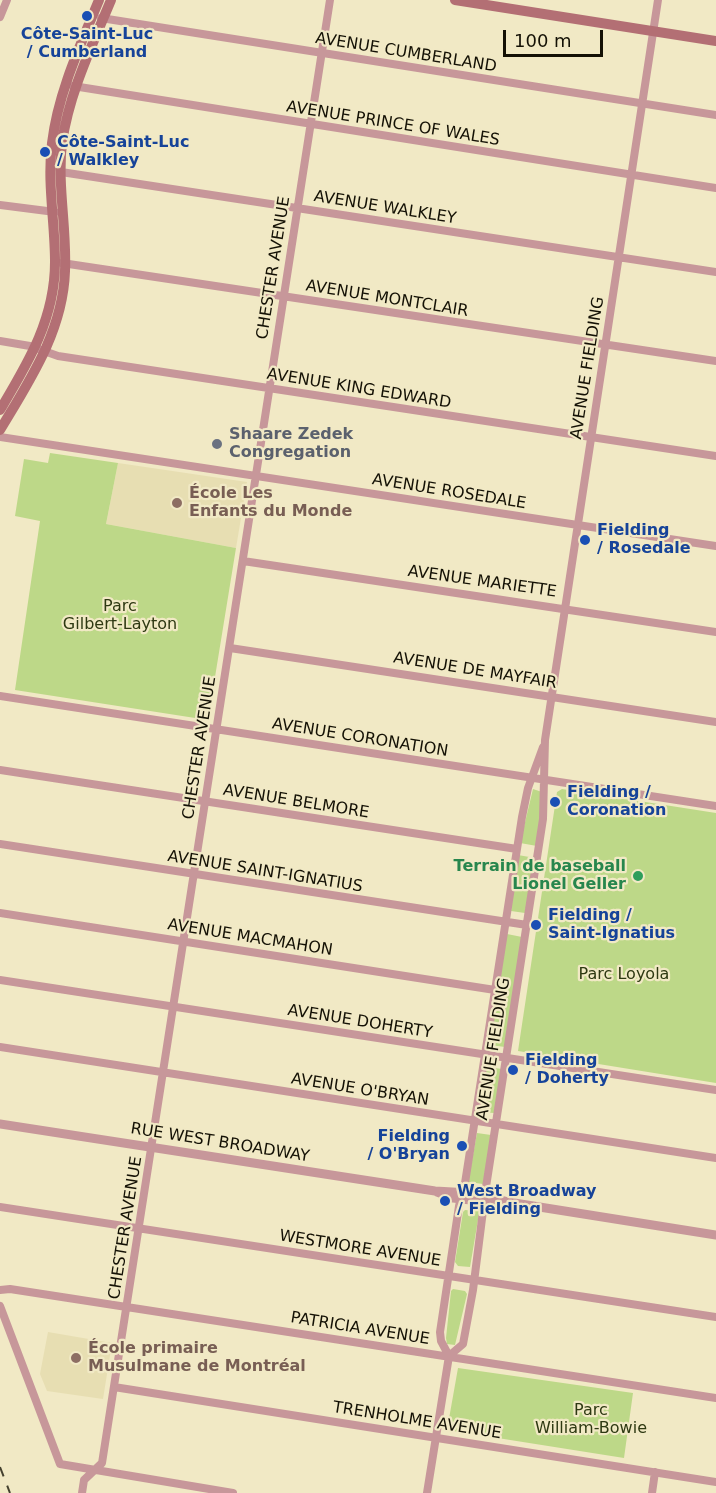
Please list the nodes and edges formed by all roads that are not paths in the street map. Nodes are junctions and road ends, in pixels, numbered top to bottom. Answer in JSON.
{"nodes":[{"id":1,"x":7,"y":0,"type":"edge"},
{"id":2,"x":99,"y":0,"type":"edge"},
{"id":3,"x":111,"y":0,"type":"edge"},
{"id":4,"x":330,"y":0,"type":"edge"},
{"id":5,"x":455,"y":0,"type":"edge"},
{"id":6,"x":658,"y":0,"type":"edge"},
{"id":7,"x":0,"y":17,"type":"edge"},
{"id":8,"x":98,"y":17,"type":"junction"},
{"id":9,"x":653,"y":31,"type":"junction"},
{"id":10,"x":716,"y":41,"type":"edge"},
{"id":11,"x":321,"y":53,"type":"junction"},
{"id":12,"x":71,"y":86,"type":"junction"},
{"id":13,"x":642,"y":104,"type":"junction"},
{"id":14,"x":716,"y":115,"type":"edge"},
{"id":15,"x":310,"y":124,"type":"junction"},
{"id":16,"x":55,"y":172,"type":"junction"},
{"id":17,"x":631,"y":175,"type":"junction"},
{"id":18,"x":716,"y":188,"type":"edge"},
{"id":19,"x":0,"y":205,"type":"edge"},
{"id":20,"x":297,"y":208,"type":"junction"},
{"id":21,"x":57,"y":212,"type":"junction"},
{"id":22,"x":618,"y":257,"type":"junction"},
{"id":23,"x":60,"y":263,"type":"junction"},
{"id":24,"x":716,"y":272,"type":"edge"},
{"id":25,"x":283,"y":296,"type":"junction"},
{"id":26,"x":0,"y":341,"type":"edge"},
{"id":27,"x":605,"y":345,"type":"junction"},
{"id":28,"x":40,"y":350,"type":"junction"},
{"id":29,"x":716,"y":361,"type":"edge"},
{"id":30,"x":269,"y":388,"type":"junction"},
{"id":31,"x":5,"y":404,"type":"edge"},
{"id":32,"x":0,"y":430,"type":"edge"},
{"id":33,"x":0,"y":437,"type":"edge"},
{"id":34,"x":591,"y":437,"type":"junction"},
{"id":35,"x":716,"y":456,"type":"edge"},
{"id":36,"x":256,"y":476,"type":"junction"},
{"id":37,"x":577,"y":525,"type":"junction"},
{"id":38,"x":716,"y":546,"type":"edge"},
{"id":39,"x":243,"y":561,"type":"junction"},
{"id":40,"x":565,"y":608,"type":"junction"},
{"id":41,"x":716,"y":632,"type":"edge"},
{"id":42,"x":230,"y":648,"type":"junction"},
{"id":43,"x":0,"y":696,"type":"edge"},
{"id":44,"x":552,"y":696,"type":"junction"},
{"id":45,"x":716,"y":722,"type":"edge"},
{"id":46,"x":216,"y":730,"type":"junction"},
{"id":47,"x":545,"y":740,"type":"junction"},
{"id":48,"x":0,"y":770,"type":"edge"},
{"id":49,"x":532,"y":778,"type":"junction"},
{"id":50,"x":546,"y":780,"type":"junction"},
{"id":51,"x":206,"y":802,"type":"junction"},
{"id":52,"x":716,"y":806,"type":"edge"},
{"id":53,"x":0,"y":844,"type":"edge"},
{"id":54,"x":517,"y":849,"type":"junction"},
{"id":55,"x":195,"y":875,"type":"junction"},
{"id":56,"x":0,"y":913,"type":"edge"},
{"id":57,"x":506,"y":922,"type":"junction"},
{"id":58,"x":527,"y":925,"type":"junction"},
{"id":59,"x":184,"y":942,"type":"junction"},
{"id":60,"x":0,"y":980,"type":"edge"},
{"id":61,"x":495,"y":990,"type":"junction"},
{"id":62,"x":174,"y":1007,"type":"junction"},
{"id":63,"x":0,"y":1047,"type":"edge"},
{"id":64,"x":485,"y":1055,"type":"junction"},
{"id":65,"x":506,"y":1058,"type":"junction"},
{"id":66,"x":163,"y":1074,"type":"junction"},
{"id":67,"x":716,"y":1090,"type":"edge"},
{"id":68,"x":475,"y":1122,"type":"junction"},
{"id":69,"x":0,"y":1124,"type":"edge"},
{"id":70,"x":496,"y":1125,"type":"junction"},
{"id":71,"x":152,"y":1148,"type":"junction"},
{"id":72,"x":716,"y":1158,"type":"edge"},
{"id":73,"x":462,"y":1196,"type":"junction"},
{"id":74,"x":486,"y":1199,"type":"junction"},
{"id":75,"x":0,"y":1207,"type":"edge"},
{"id":76,"x":139,"y":1229,"type":"junction"},
{"id":77,"x":716,"y":1234,"type":"edge"},
{"id":78,"x":448,"y":1276,"type":"junction"},
{"id":79,"x":474,"y":1280,"type":"junction"},
{"id":80,"x":0,"y":1290,"type":"edge"},
{"id":81,"x":0,"y":1306,"type":"edge"},
{"id":82,"x":127,"y":1307,"type":"junction"},
{"id":83,"x":716,"y":1317,"type":"edge"},
{"id":84,"x":449,"y":1356,"type":"junction"},
{"id":85,"x":114,"y":1387,"type":"junction"},
{"id":86,"x":716,"y":1398,"type":"edge"},
{"id":87,"x":436,"y":1437,"type":"junction"},
{"id":88,"x":93,"y":1471,"type":"junction"},
{"id":89,"x":655,"y":1472,"type":"junction"},
{"id":90,"x":716,"y":1482,"type":"edge"},
{"id":91,"x":82,"y":1493,"type":"edge"},
{"id":92,"x":232,"y":1493,"type":"edge"},
{"id":93,"x":427,"y":1493,"type":"edge"},
{"id":94,"x":652,"y":1493,"type":"edge"}],
"edges":[{"from":1,"to":7,"type":"street"},
{"from":2,"to":8,"type":"main road"},
{"from":3,"to":8,"type":"main road"},
{"from":4,"to":11,"type":"street","name":"CHESTER AVENUE"},
{"from":5,"to":9,"type":"main road"},
{"from":6,"to":9,"type":"street","name":"AVENUE FIELDING"},
{"from":8,"to":11,"type":"street","name":"AVENUE CUMBERLAND"},
{"from":8,"to":12,"type":"main road"},
{"from":9,"to":10,"type":"main road"},
{"from":9,"to":13,"type":"street","name":"AVENUE FIELDING"},
{"from":11,"to":13,"type":"street","name":"AVENUE CUMBERLAND"},
{"from":11,"to":15,"type":"street","name":"CHESTER AVENUE"},
{"from":12,"to":15,"type":"street","name":"AVENUE PRINCE OF WALES"},
{"from":12,"to":16,"type":"main road"},
{"from":13,"to":14,"type":"street","name":"AVENUE CUMBERLAND"},
{"from":13,"to":17,"type":"street","name":"AVENUE FIELDING"},
{"from":15,"to":17,"type":"street","name":"AVENUE PRINCE OF WALES"},
{"from":15,"to":20,"type":"street","name":"CHESTER AVENUE"},
{"from":16,"to":20,"type":"street","name":"AVENUE WALKLEY"},
{"from":16,"to":21,"type":"main road"},
{"from":17,"to":18,"type":"street","name":"AVENUE PRINCE OF WALES"},
{"from":17,"to":22,"type":"street","name":"AVENUE FIELDING"},
{"from":19,"to":21,"type":"street"},
{"from":20,"to":22,"type":"street","name":"AVENUE WALKLEY"},
{"from":20,"to":25,"type":"street","name":"CHESTER AVENUE"},
{"from":21,"to":23,"type":"main road"},
{"from":22,"to":24,"type":"street","name":"AVENUE WALKLEY"},
{"from":22,"to":27,"type":"street","name":"AVENUE FIELDING"},
{"from":23,"to":25,"type":"street","name":"AVENUE MONTCLAIR"},
{"from":23,"to":28,"type":"main road"},
{"from":25,"to":27,"type":"street","name":"AVENUE MONTCLAIR"},
{"from":25,"to":30,"type":"street","name":"CHESTER AVENUE"},
{"from":26,"to":28,"type":"street","name":"AVENUE KING EDWARD"},
{"from":27,"to":29,"type":"street","name":"AVENUE MONTCLAIR"},
{"from":27,"to":34,"type":"street","name":"AVENUE FIELDING"},
{"from":28,"to":30,"type":"street","name":"AVENUE KING EDWARD"},
{"from":28,"to":31,"type":"main road"},
{"from":30,"to":34,"type":"street","name":"AVENUE KING EDWARD"},
{"from":30,"to":36,"type":"street","name":"CHESTER AVENUE"},
{"from":31,"to":32,"type":"main road"},
{"from":33,"to":36,"type":"street","name":"AVENUE ROSEDALE"},
{"from":34,"to":35,"type":"street","name":"AVENUE KING EDWARD"},
{"from":34,"to":37,"type":"street","name":"AVENUE FIELDING"},
{"from":36,"to":37,"type":"street","name":"AVENUE ROSEDALE"},
{"from":36,"to":39,"type":"street","name":"CHESTER AVENUE"},
{"from":37,"to":38,"type":"street","name":"AVENUE ROSEDALE"},
{"from":37,"to":40,"type":"street","name":"AVENUE FIELDING"},
{"from":39,"to":40,"type":"street","name":"AVENUE MARIETTE"},
{"from":39,"to":42,"type":"street","name":"CHESTER AVENUE"},
{"from":40,"to":41,"type":"street","name":"AVENUE MARIETTE"},
{"from":40,"to":44,"type":"street","name":"AVENUE FIELDING"},
{"from":42,"to":44,"type":"street","name":"AVENUE DE MAYFAIR"},
{"from":42,"to":46,"type":"street","name":"CHESTER AVENUE"},
{"from":43,"to":46,"type":"street","name":"AVENUE CORONATION"},
{"from":44,"to":45,"type":"street","name":"AVENUE DE MAYFAIR"},
{"from":44,"to":47,"type":"street","name":"AVENUE FIELDING"},
{"from":46,"to":49,"type":"street","name":"AVENUE CORONATION"},
{"from":46,"to":51,"type":"street","name":"CHESTER AVENUE"},
{"from":47,"to":49,"type":"street","name":"AVENUE FIELDING"},
{"from":47,"to":50,"type":"street","name":"AVENUE FIELDING"},
{"from":48,"to":51,"type":"street","name":"AVENUE BELMORE"},
{"from":49,"to":50,"type":"street","name":"AVENUE CORONATION"},
{"from":49,"to":54,"type":"street","name":"AVENUE FIELDING"},
{"from":50,"to":52,"type":"street","name":"AVENUE CORONATION"},
{"from":50,"to":58,"type":"street","name":"AVENUE FIELDING"},
{"from":51,"to":54,"type":"street","name":"AVENUE BELMORE"},
{"from":51,"to":55,"type":"street","name":"CHESTER AVENUE"},
{"from":53,"to":55,"type":"street","name":"AVENUE SAINT-IGNATIUS"},
{"from":54,"to":57,"type":"street","name":"AVENUE FIELDING"},
{"from":55,"to":57,"type":"street","name":"AVENUE SAINT-IGNATIUS"},
{"from":55,"to":59,"type":"street","name":"CHESTER AVENUE"},
{"from":56,"to":59,"type":"street","name":"AVENUE MACMAHON"},
{"from":57,"to":58,"type":"street","name":"AVENUE SAINT-IGNATIUS"},
{"from":57,"to":61,"type":"street","name":"AVENUE FIELDING"},
{"from":58,"to":65,"type":"street","name":"AVENUE FIELDING"},
{"from":59,"to":61,"type":"street","name":"AVENUE MACMAHON"},
{"from":59,"to":62,"type":"street","name":"CHESTER AVENUE"},
{"from":60,"to":62,"type":"street","name":"AVENUE DOHERTY"},
{"from":61,"to":64,"type":"street","name":"AVENUE FIELDING"},
{"from":62,"to":64,"type":"street","name":"AVENUE DOHERTY"},
{"from":62,"to":66,"type":"street","name":"CHESTER AVENUE"},
{"from":63,"to":66,"type":"street","name":"AVENUE O'BRYAN"},
{"from":64,"to":65,"type":"street","name":"AVENUE DOHERTY"},
{"from":64,"to":68,"type":"street","name":"AVENUE FIELDING"},
{"from":65,"to":67,"type":"street","name":"AVENUE DOHERTY"},
{"from":65,"to":70,"type":"street","name":"AVENUE FIELDING"},
{"from":66,"to":68,"type":"street","name":"AVENUE O'BRYAN"},
{"from":66,"to":71,"type":"street","name":"CHESTER AVENUE"},
{"from":68,"to":70,"type":"street","name":"AVENUE O'BRYAN"},
{"from":68,"to":73,"type":"street","name":"AVENUE FIELDING"},
{"from":69,"to":71,"type":"street","name":"RUE WEST BROADWAY"},
{"from":70,"to":72,"type":"street","name":"AVENUE O'BRYAN"},
{"from":70,"to":74,"type":"street","name":"AVENUE FIELDING"},
{"from":71,"to":73,"type":"street","name":"RUE WEST BROADWAY"},
{"from":71,"to":76,"type":"street","name":"CHESTER AVENUE"},
{"from":73,"to":74,"type":"street","name":"RUE WEST BROADWAY"},
{"from":73,"to":78,"type":"street","name":"AVENUE FIELDING"},
{"from":74,"to":77,"type":"street","name":"RUE WEST BROADWAY"},
{"from":74,"to":79,"type":"street","name":"AVENUE FIELDING"},
{"from":75,"to":76,"type":"street","name":"WESTMORE AVENUE"},
{"from":76,"to":78,"type":"street","name":"WESTMORE AVENUE"},
{"from":76,"to":82,"type":"street","name":"CHESTER AVENUE"},
{"from":78,"to":79,"type":"street","name":"WESTMORE AVENUE"},
{"from":78,"to":84,"type":"street","name":"AVENUE FIELDING"},
{"from":79,"to":83,"type":"street","name":"WESTMORE AVENUE"},
{"from":79,"to":84,"type":"street","name":"AVENUE FIELDING"},
{"from":80,"to":82,"type":"street","name":"PATRICIA AVENUE"},
{"from":81,"to":88,"type":"street"},
{"from":82,"to":84,"type":"street","name":"PATRICIA AVENUE"},
{"from":82,"to":85,"type":"street","name":"CHESTER AVENUE"},
{"from":84,"to":86,"type":"street","name":"PATRICIA AVENUE"},
{"from":84,"to":87,"type":"street","name":"AVENUE FIELDING"},
{"from":85,"to":87,"type":"street","name":"TRENHOLME AVENUE"},
{"from":85,"to":88,"type":"street","name":"CHESTER AVENUE"},
{"from":87,"to":89,"type":"street","name":"TRENHOLME AVENUE"},
{"from":87,"to":93,"type":"street","name":"AVENUE FIELDING"},
{"from":88,"to":91,"type":"street","name":"CHESTER AVENUE"},
{"from":88,"to":92,"type":"street"},
{"from":89,"to":90,"type":"street","name":"TRENHOLME AVENUE"},
{"from":89,"to":94,"type":"street"}]}
